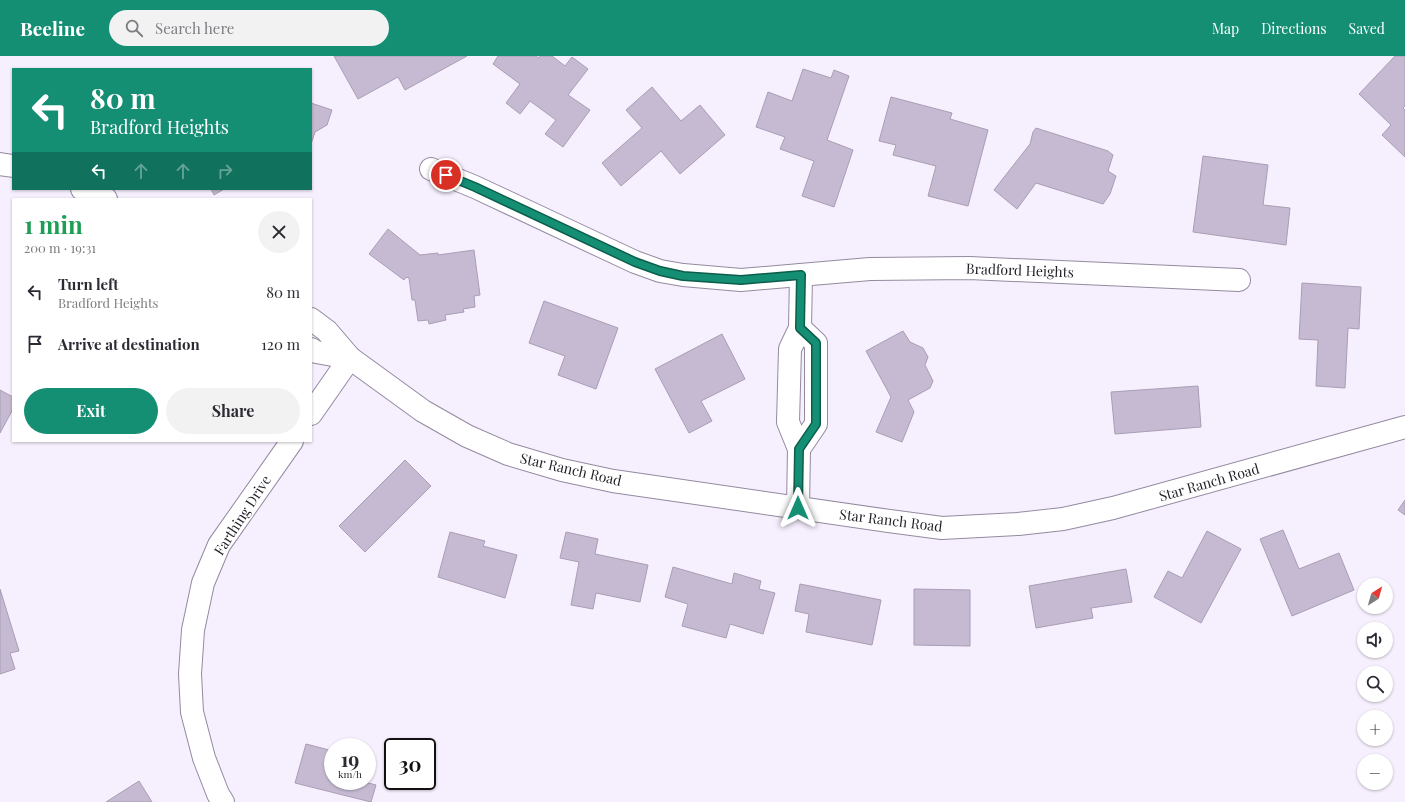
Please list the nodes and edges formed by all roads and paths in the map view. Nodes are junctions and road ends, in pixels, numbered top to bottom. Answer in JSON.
{"nodes":[{"id":1,"x":0,"y":164,"type":"edge"},
{"id":2,"x":12,"y":166,"type":"edge"},
{"id":3,"x":431,"y":169,"type":"dead end"},
{"id":4,"x":84,"y":190,"type":"edge"},
{"id":5,"x":104,"y":198,"type":"edge"},
{"id":6,"x":801,"y":275,"type":"junction"},
{"id":7,"x":1239,"y":280,"type":"dead end"},
{"id":8,"x":312,"y":320,"type":"edge"},
{"id":9,"x":312,"y":350,"type":"edge"},
{"id":10,"x":350,"y":358,"type":"junction"},
{"id":11,"x":312,"y":413,"type":"edge"},
{"id":12,"x":1405,"y":427,"type":"edge"},
{"id":13,"x":291,"y":442,"type":"edge"},
{"id":14,"x":798,"y":508,"type":"junction"},
{"id":15,"x":223,"y":802,"type":"edge"}],
"edges":[{"from":1,"to":2,"type":"street"},
{"from":3,"to":6,"type":"street","name":"Bradford Heights"},
{"from":4,"to":5,"type":"street"},
{"from":6,"to":7,"type":"street","name":"Bradford Heights"},
{"from":6,"to":14,"type":"street"},
{"from":8,"to":10,"type":"street"},
{"from":9,"to":10,"type":"street"},
{"from":10,"to":11,"type":"street"},
{"from":10,"to":14,"type":"street","name":"Star Ranch Road"},
{"from":12,"to":14,"type":"street","name":"Star Ranch Road"},
{"from":13,"to":15,"type":"street","name":"Farthing Drive"}]}
